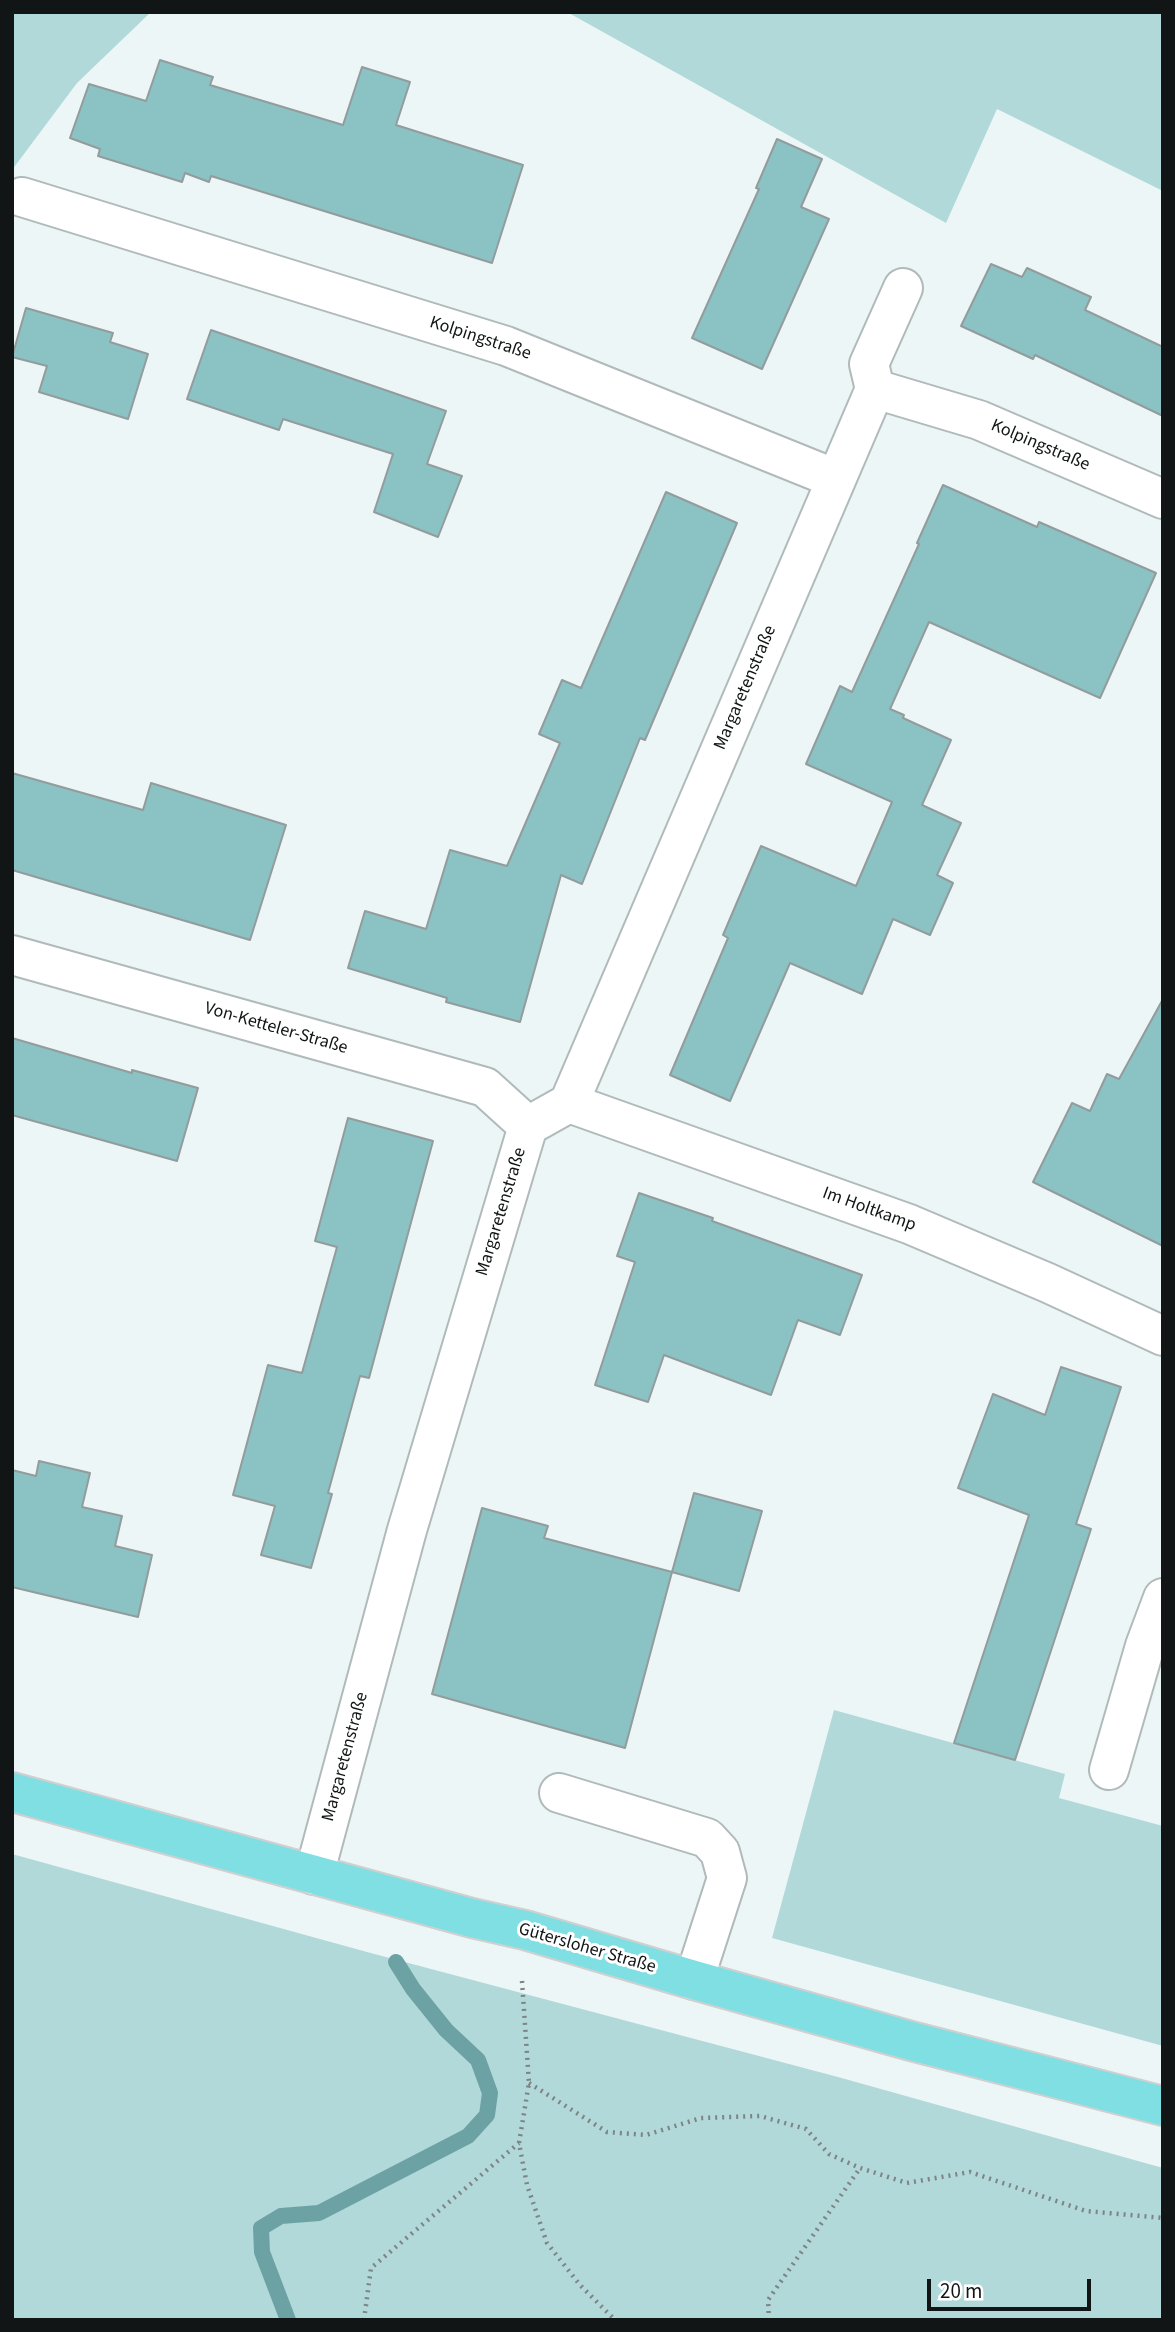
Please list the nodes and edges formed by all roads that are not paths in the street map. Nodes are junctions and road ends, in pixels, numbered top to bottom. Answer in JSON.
{"nodes":[{"id":1,"x":22,"y":197,"type":"dead end"},
{"id":2,"x":903,"y":288,"type":"dead end"},
{"id":3,"x":874,"y":389,"type":"junction"},
{"id":4,"x":836,"y":479,"type":"junction"},
{"id":5,"x":1163,"y":499,"type":"edge"},
{"id":6,"x":12,"y":955,"type":"edge"},
{"id":7,"x":569,"y":1103,"type":"junction"},
{"id":8,"x":528,"y":1126,"type":"junction"},
{"id":9,"x":1163,"y":1336,"type":"edge"},
{"id":10,"x":1163,"y":1598,"type":"edge"},
{"id":11,"x":1110,"y":1770,"type":"dead end"},
{"id":12,"x":12,"y":1792,"type":"edge"},
{"id":13,"x":559,"y":1793,"type":"dead end"},
{"id":14,"x":314,"y":1875,"type":"junction"},
{"id":15,"x":694,"y":1980,"type":"junction"},
{"id":16,"x":1163,"y":2106,"type":"edge"}],
"edges":[{"from":1,"to":4,"type":"street","name":"Kolpingstraße"},
{"from":2,"to":3,"type":"street"},
{"from":3,"to":4,"type":"street"},
{"from":3,"to":5,"type":"street","name":"Kolpingstraße"},
{"from":4,"to":7,"type":"street","name":"Margaretenstraße"},
{"from":6,"to":8,"type":"street","name":"Von-Ketteler-Straße"},
{"from":7,"to":8,"type":"street","name":"Margaretenstraße"},
{"from":7,"to":9,"type":"street","name":"Im Holtkamp"},
{"from":8,"to":14,"type":"street","name":"Margaretenstraße"},
{"from":10,"to":11,"type":"street"},
{"from":12,"to":14,"type":"main road","name":"Gütersloher Straße"},
{"from":13,"to":15,"type":"street"},
{"from":14,"to":15,"type":"main road","name":"Gütersloher Straße"},
{"from":15,"to":16,"type":"main road","name":"Gütersloher Straße"}]}
